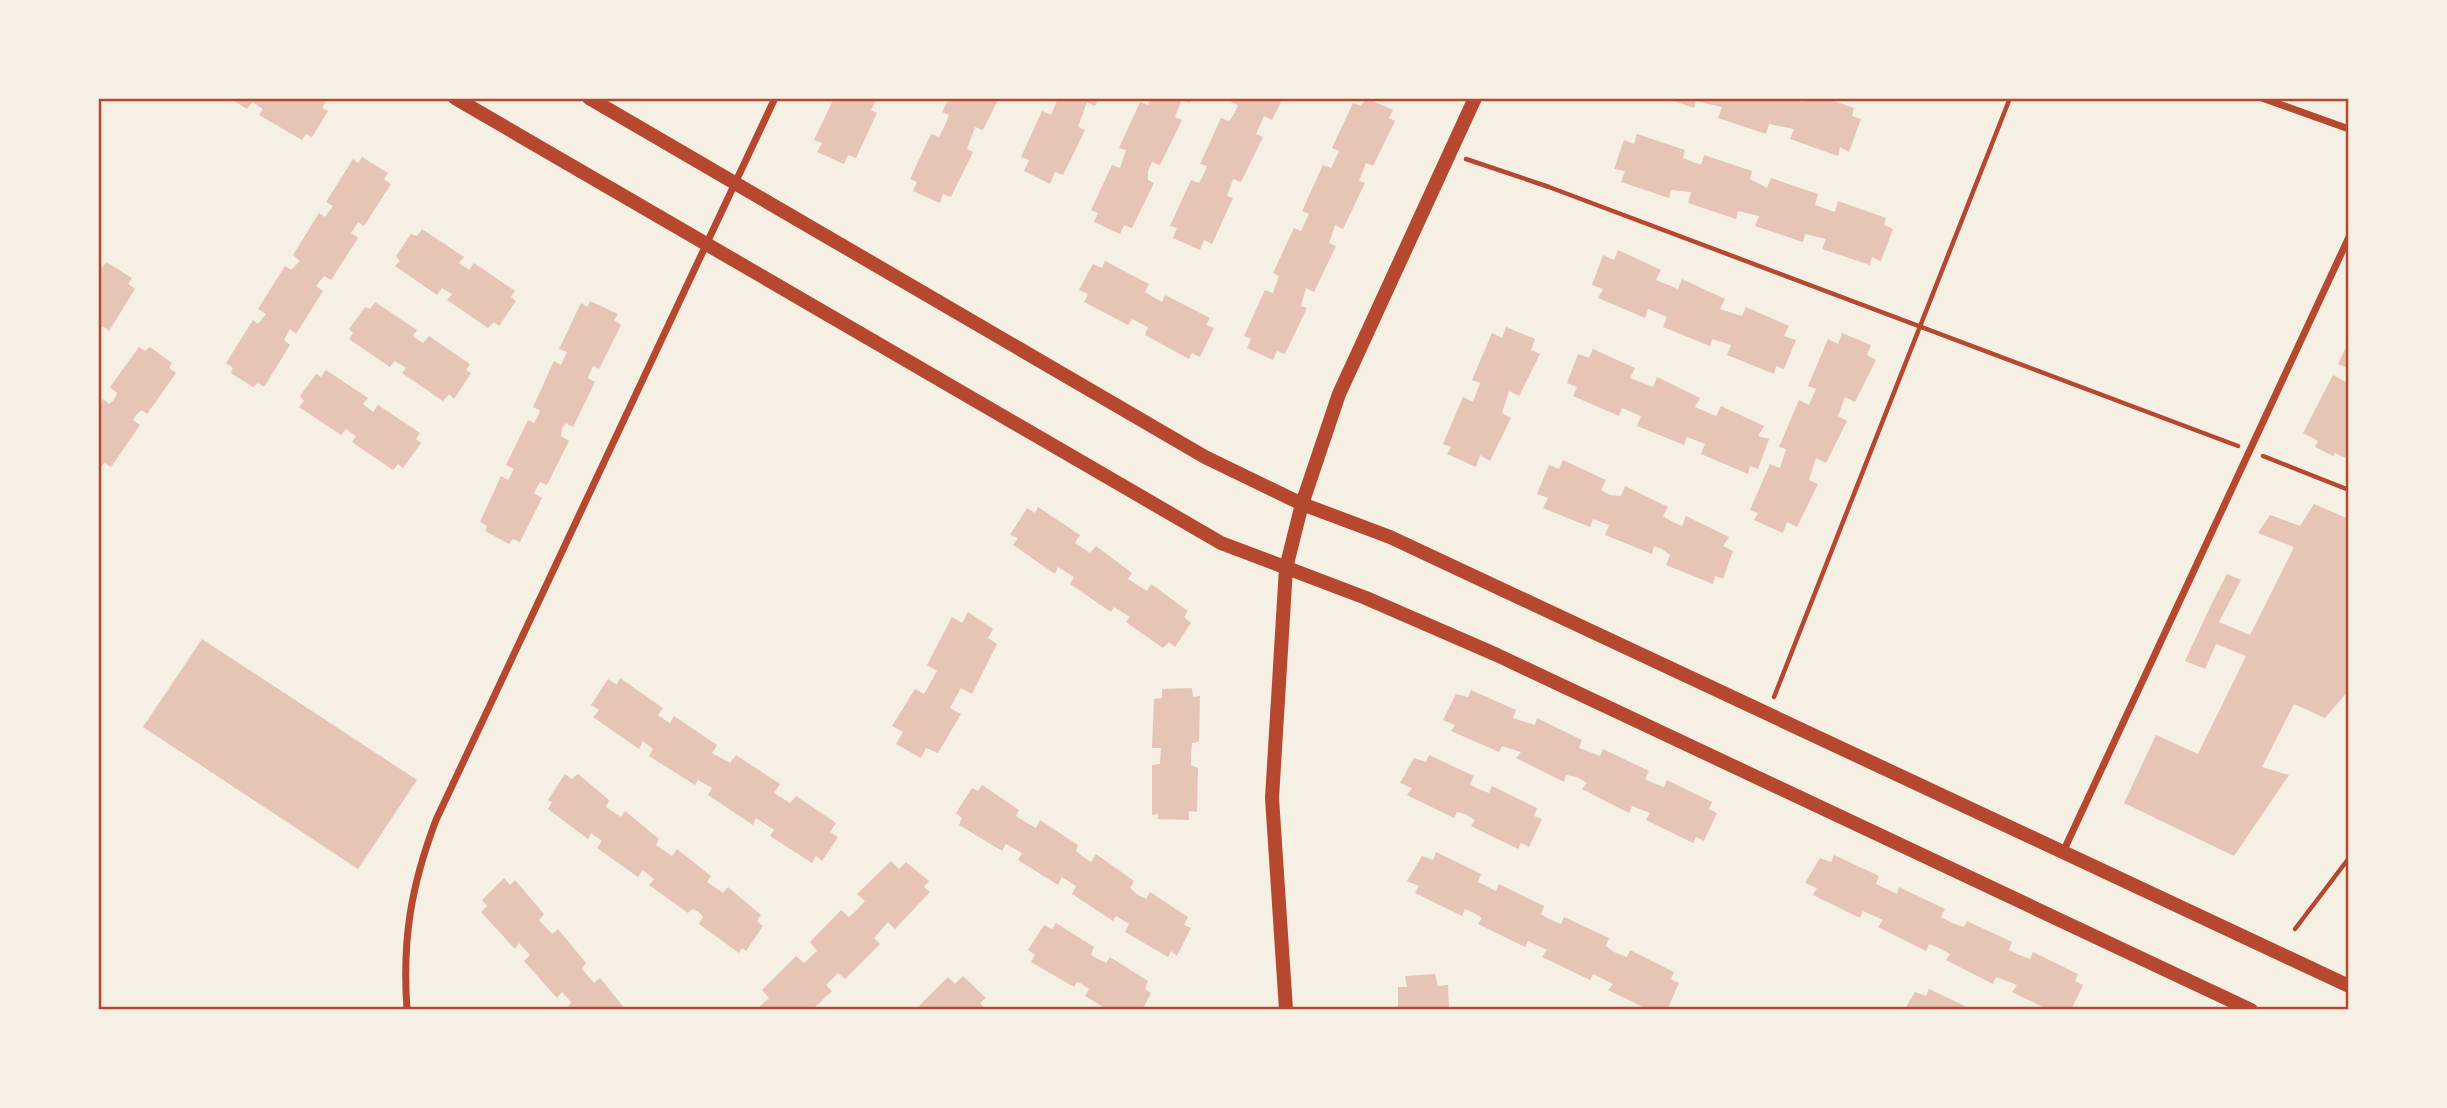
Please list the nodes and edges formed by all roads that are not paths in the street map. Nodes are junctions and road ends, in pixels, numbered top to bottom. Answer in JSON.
{"nodes":[{"id":1,"x":455,"y":98,"type":"edge"},
{"id":2,"x":589,"y":98,"type":"edge"},
{"id":3,"x":775,"y":98,"type":"edge"},
{"id":4,"x":1475,"y":98,"type":"edge"},
{"id":5,"x":2262,"y":98,"type":"edge"},
{"id":6,"x":2349,"y":129,"type":"edge"},
{"id":7,"x":736,"y":183,"type":"junction"},
{"id":8,"x":2349,"y":237,"type":"edge"},
{"id":9,"x":708,"y":243,"type":"junction"},
{"id":10,"x":1302,"y":504,"type":"junction"},
{"id":11,"x":1286,"y":568,"type":"junction"},
{"id":12,"x":2063,"y":852,"type":"junction"},
{"id":13,"x":2349,"y":986,"type":"edge"},
{"id":14,"x":407,"y":1010,"type":"edge"},
{"id":15,"x":1286,"y":1010,"type":"edge"},
{"id":16,"x":2250,"y":1010,"type":"edge"}],
"edges":[{"from":1,"to":9,"type":"main road"},
{"from":2,"to":7,"type":"main road"},
{"from":3,"to":7,"type":"street"},
{"from":4,"to":10,"type":"main road"},
{"from":5,"to":6,"type":"street"},
{"from":7,"to":9,"type":"street"},
{"from":7,"to":10,"type":"main road"},
{"from":8,"to":12,"type":"street"},
{"from":9,"to":11,"type":"main road"},
{"from":9,"to":14,"type":"street"},
{"from":10,"to":11,"type":"main road"},
{"from":10,"to":12,"type":"main road"},
{"from":11,"to":15,"type":"main road"},
{"from":11,"to":16,"type":"main road"},
{"from":12,"to":13,"type":"main road"}]}
